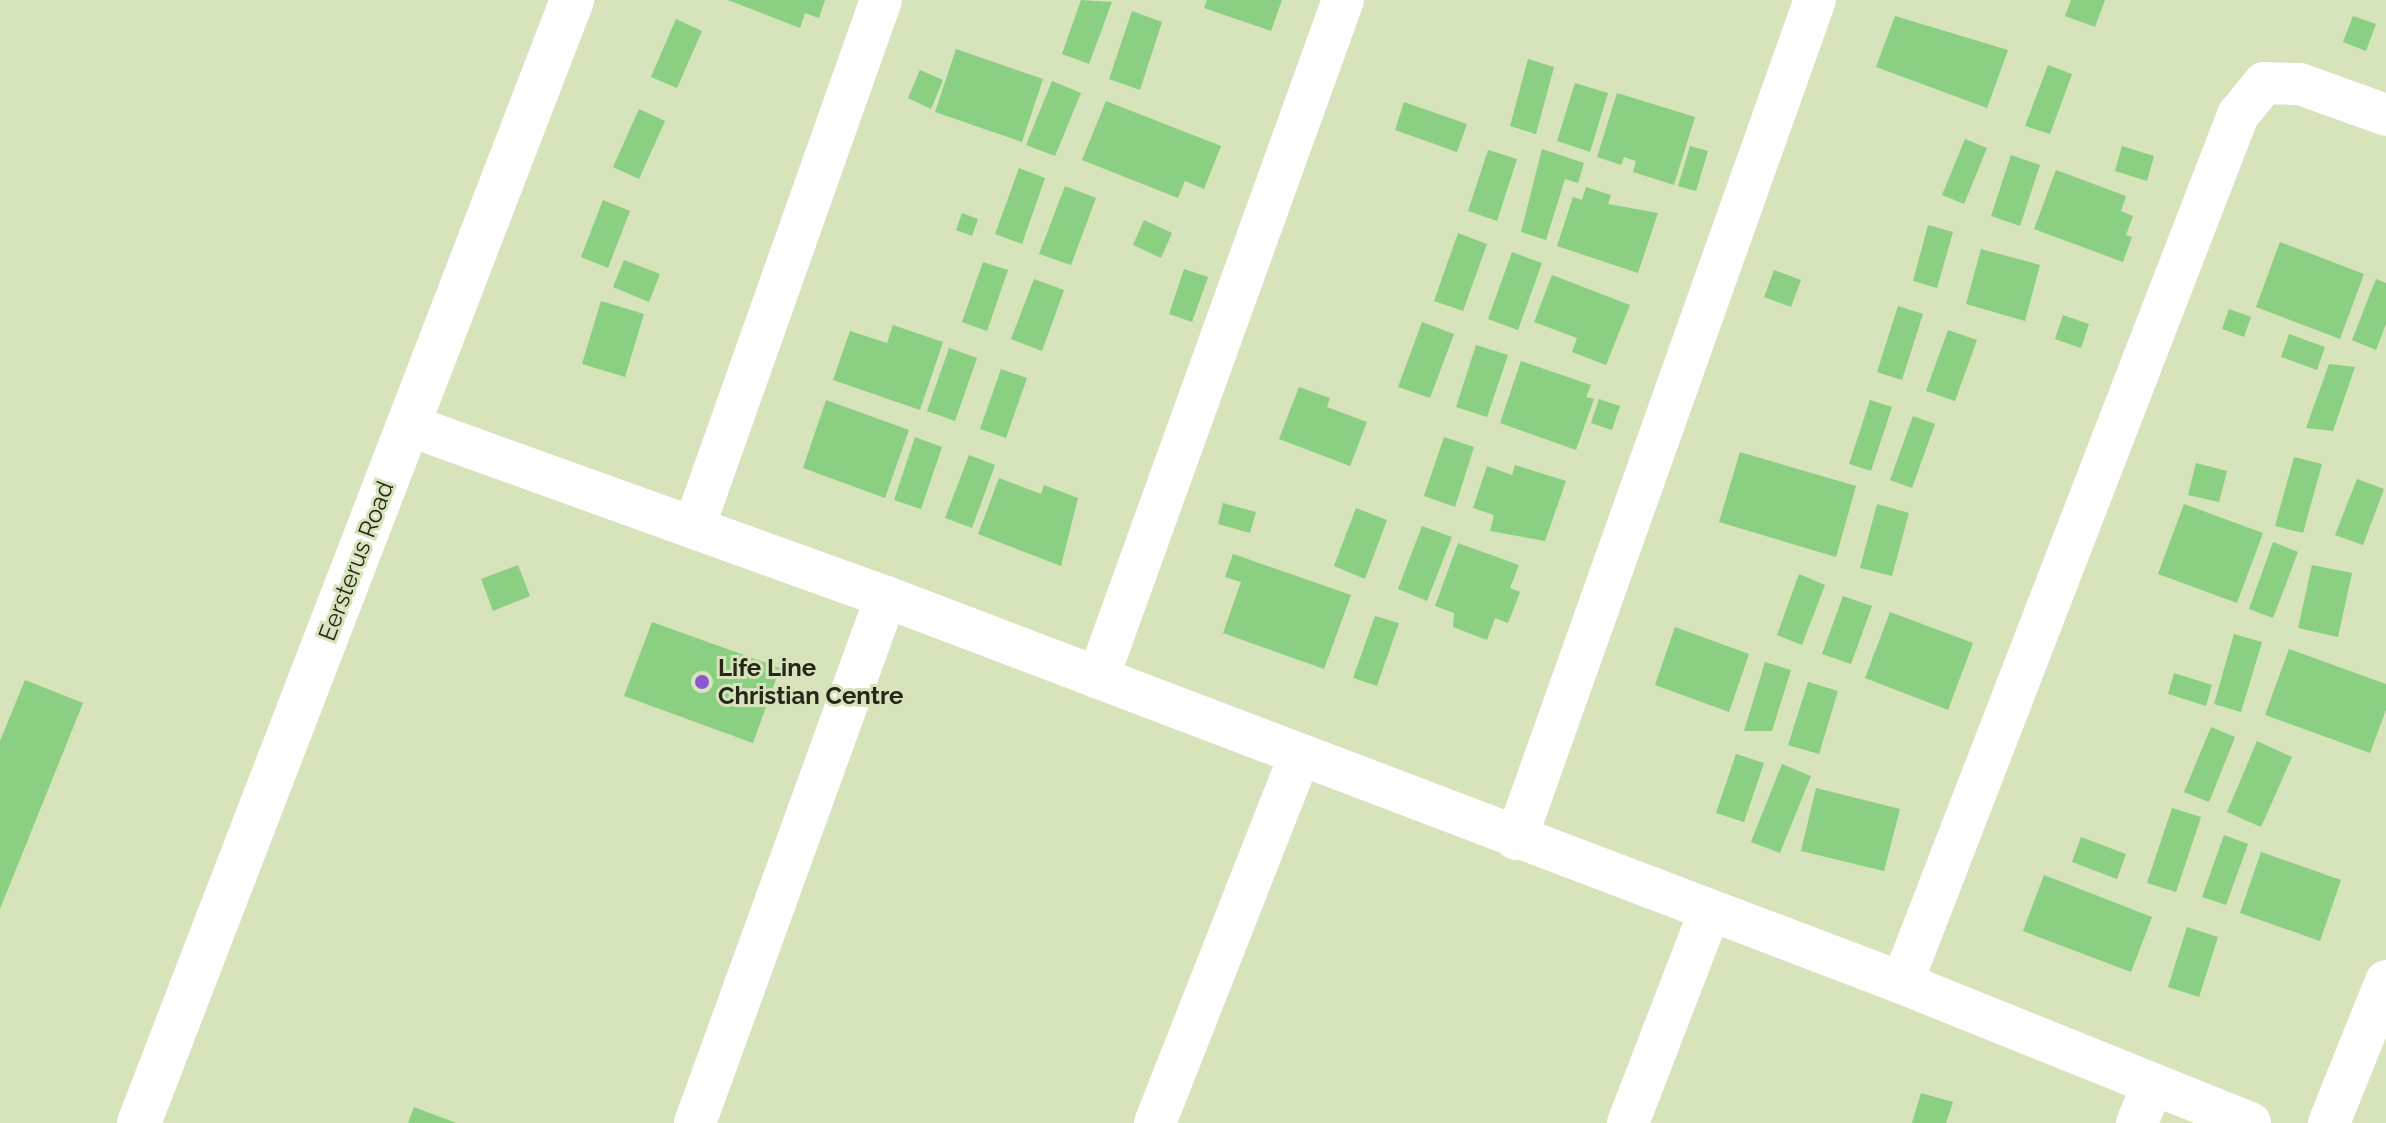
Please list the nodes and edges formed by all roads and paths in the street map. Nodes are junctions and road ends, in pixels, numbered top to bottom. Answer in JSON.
{"nodes":[{"id":1,"x":572,"y":0,"type":"edge"},
{"id":2,"x":881,"y":0,"type":"edge"},
{"id":3,"x":1343,"y":0,"type":"edge"},
{"id":4,"x":1815,"y":0,"type":"edge"},
{"id":5,"x":2386,"y":115,"type":"edge"},
{"id":6,"x":408,"y":425,"type":"junction"},
{"id":7,"x":694,"y":527,"type":"junction"},
{"id":8,"x":886,"y":597,"type":"junction"},
{"id":9,"x":1098,"y":678,"type":"junction"},
{"id":10,"x":1299,"y":758,"type":"junction"},
{"id":11,"x":1516,"y":839,"type":"junction"},
{"id":12,"x":1710,"y":911,"type":"junction"},
{"id":13,"x":2386,"y":981,"type":"edge"},
{"id":14,"x":1902,"y":983,"type":"junction"},
{"id":15,"x":2144,"y":1105,"type":"edge"},
{"id":16,"x":139,"y":1123,"type":"edge"},
{"id":17,"x":695,"y":1123,"type":"edge"},
{"id":18,"x":1155,"y":1123,"type":"edge"},
{"id":19,"x":1628,"y":1123,"type":"edge"},
{"id":20,"x":2250,"y":1123,"type":"edge"},
{"id":21,"x":2329,"y":1123,"type":"edge"}],
"edges":[{"from":1,"to":6,"type":"street","name":"Eersterus Road"},
{"from":2,"to":7,"type":"street"},
{"from":3,"to":9,"type":"street"},
{"from":4,"to":11,"type":"street"},
{"from":5,"to":14,"type":"street"},
{"from":6,"to":7,"type":"street"},
{"from":6,"to":16,"type":"street","name":"Eersterus Road"},
{"from":7,"to":8,"type":"street"},
{"from":8,"to":9,"type":"street"},
{"from":8,"to":17,"type":"street"},
{"from":9,"to":10,"type":"street"},
{"from":10,"to":11,"type":"street"},
{"from":10,"to":18,"type":"street"},
{"from":11,"to":12,"type":"street"},
{"from":12,"to":14,"type":"street"},
{"from":12,"to":19,"type":"street"},
{"from":13,"to":21,"type":"street"},
{"from":14,"to":15,"type":"street"},
{"from":15,"to":20,"type":"street"}]}
